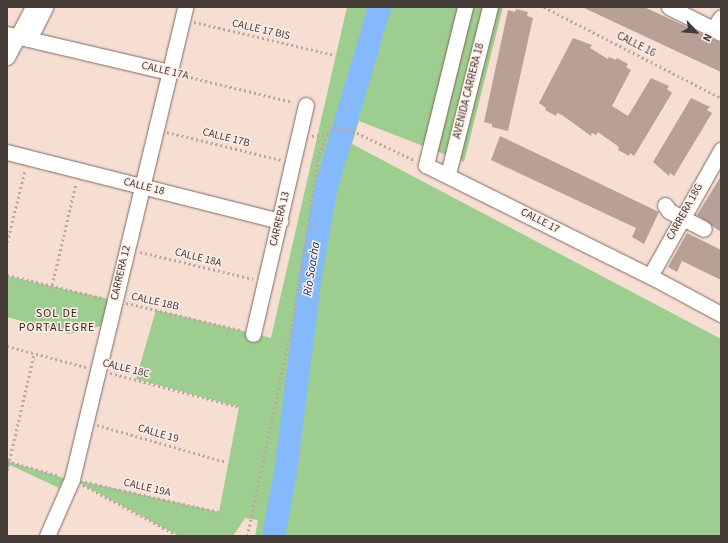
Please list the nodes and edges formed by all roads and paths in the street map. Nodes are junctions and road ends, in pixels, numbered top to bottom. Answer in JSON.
{"nodes":[{"id":1,"x":34,"y":7,"type":"edge"},
{"id":2,"x":45,"y":7,"type":"edge"},
{"id":3,"x":465,"y":7,"type":"edge"},
{"id":4,"x":490,"y":7,"type":"edge"},
{"id":5,"x":544,"y":7,"type":"edge"},
{"id":6,"x":669,"y":7,"type":"edge"},
{"id":7,"x":184,"y":13,"type":"edge"},
{"id":8,"x":718,"y":27,"type":"edge"},
{"id":9,"x":18,"y":37,"type":"edge"},
{"id":10,"x":335,"y":56,"type":"dead end"},
{"id":11,"x":7,"y":57,"type":"edge"},
{"id":12,"x":170,"y":72,"type":"junction"},
{"id":13,"x":721,"y":98,"type":"edge"},
{"id":14,"x":306,"y":105,"type":"joint"},
{"id":15,"x":156,"y":130,"type":"junction"},
{"id":16,"x":721,"y":150,"type":"edge"},
{"id":17,"x":7,"y":152,"type":"edge"},
{"id":18,"x":28,"y":158,"type":"junction"},
{"id":19,"x":293,"y":163,"type":"junction"},
{"id":20,"x":426,"y":165,"type":"junction"},
{"id":21,"x":79,"y":171,"type":"junction"},
{"id":22,"x":448,"y":174,"type":"junction"},
{"id":23,"x":142,"y":186,"type":"junction"},
{"id":24,"x":665,"y":205,"type":"dead end"},
{"id":25,"x":681,"y":218,"type":"junction"},
{"id":26,"x":280,"y":221,"type":"junction"},
{"id":27,"x":704,"y":229,"type":"dead end"},
{"id":28,"x":7,"y":242,"type":"edge"},
{"id":29,"x":127,"y":249,"type":"junction"},
{"id":30,"x":7,"y":275,"type":"edge"},
{"id":31,"x":650,"y":276,"type":"junction"},
{"id":32,"x":265,"y":282,"type":"junction"},
{"id":33,"x":52,"y":285,"type":"junction"},
{"id":34,"x":115,"y":301,"type":"junction"},
{"id":35,"x":721,"y":314,"type":"edge"},
{"id":36,"x":253,"y":334,"type":"joint"},
{"id":37,"x":7,"y":346,"type":"edge"},
{"id":38,"x":34,"y":354,"type":"junction"},
{"id":39,"x":98,"y":370,"type":"junction"},
{"id":40,"x":240,"y":407,"type":"dead end"},
{"id":41,"x":86,"y":422,"type":"junction"},
{"id":42,"x":8,"y":461,"type":"edge"},
{"id":43,"x":226,"y":462,"type":"dead end"},
{"id":44,"x":7,"y":470,"type":"edge"},
{"id":45,"x":72,"y":479,"type":"junction"},
{"id":46,"x":219,"y":512,"type":"dead end"},
{"id":47,"x":47,"y":536,"type":"edge"},
{"id":48,"x":179,"y":536,"type":"edge"},
{"id":49,"x":247,"y":536,"type":"edge"}],
"edges":[{"from":1,"to":9,"type":"street"},
{"from":2,"to":9,"type":"street"},
{"from":3,"to":20,"type":"street"},
{"from":4,"to":22,"type":"street","name":"AVENIDA CARRERA 18"},
{"from":5,"to":13,"type":"path","name":"CALLE 16"},
{"from":6,"to":8,"type":"street"},
{"from":7,"to":10,"type":"path","name":"CALLE 17 BIS"},
{"from":7,"to":12,"type":"street","name":"CARRERA 12"},
{"from":9,"to":11,"type":"street"},
{"from":9,"to":12,"type":"street","name":"CALLE 17A"},
{"from":12,"to":14,"type":"path","name":"CALLE 17A"},
{"from":12,"to":15,"type":"street","name":"CARRERA 12"},
{"from":14,"to":19,"type":"street","name":"CARRERA 13"},
{"from":15,"to":19,"type":"path","name":"CALLE 17B"},
{"from":15,"to":23,"type":"street","name":"CARRERA 12"},
{"from":16,"to":25,"type":"street","name":"CARRERA 18G"},
{"from":17,"to":18,"type":"street","name":"CALLE 18"},
{"from":18,"to":21,"type":"street","name":"CALLE 18"},
{"from":18,"to":28,"type":"path"},
{"from":19,"to":26,"type":"street","name":"CARRERA 13"},
{"from":20,"to":22,"type":"street","name":"CALLE 17"},
{"from":20,"to":49,"type":"path"},
{"from":21,"to":23,"type":"street","name":"CALLE 18"},
{"from":21,"to":33,"type":"path"},
{"from":22,"to":31,"type":"street","name":"CALLE 17"},
{"from":23,"to":26,"type":"street","name":"CALLE 18"},
{"from":23,"to":29,"type":"street","name":"CARRERA 12"},
{"from":24,"to":25,"type":"street"},
{"from":25,"to":27,"type":"street"},
{"from":25,"to":31,"type":"street","name":"CARRERA 18G"},
{"from":26,"to":32,"type":"street","name":"CARRERA 13"},
{"from":29,"to":32,"type":"path","name":"CALLE 18A"},
{"from":29,"to":34,"type":"street","name":"CARRERA 12"},
{"from":30,"to":33,"type":"path","name":"CALLE 18B"},
{"from":31,"to":35,"type":"street","name":"CALLE 17"},
{"from":32,"to":36,"type":"street","name":"CARRERA 13"},
{"from":33,"to":34,"type":"path","name":"CALLE 18B"},
{"from":34,"to":36,"type":"path","name":"CALLE 18B"},
{"from":34,"to":39,"type":"street","name":"CARRERA 12"},
{"from":37,"to":38,"type":"path","name":"CALLE 18C"},
{"from":38,"to":39,"type":"path","name":"CALLE 18C"},
{"from":38,"to":42,"type":"path"},
{"from":39,"to":40,"type":"path","name":"CALLE 18C"},
{"from":39,"to":41,"type":"street","name":"CARRERA 12"},
{"from":41,"to":43,"type":"path","name":"CALLE 19"},
{"from":41,"to":45,"type":"street","name":"CARRERA 12"},
{"from":42,"to":44,"type":"path"},
{"from":42,"to":45,"type":"path","name":"CALLE 19A"},
{"from":45,"to":46,"type":"path","name":"CALLE 19A"},
{"from":45,"to":47,"type":"street","name":"CARRERA 12"},
{"from":45,"to":48,"type":"path","name":"CALLE 19A"}]}
